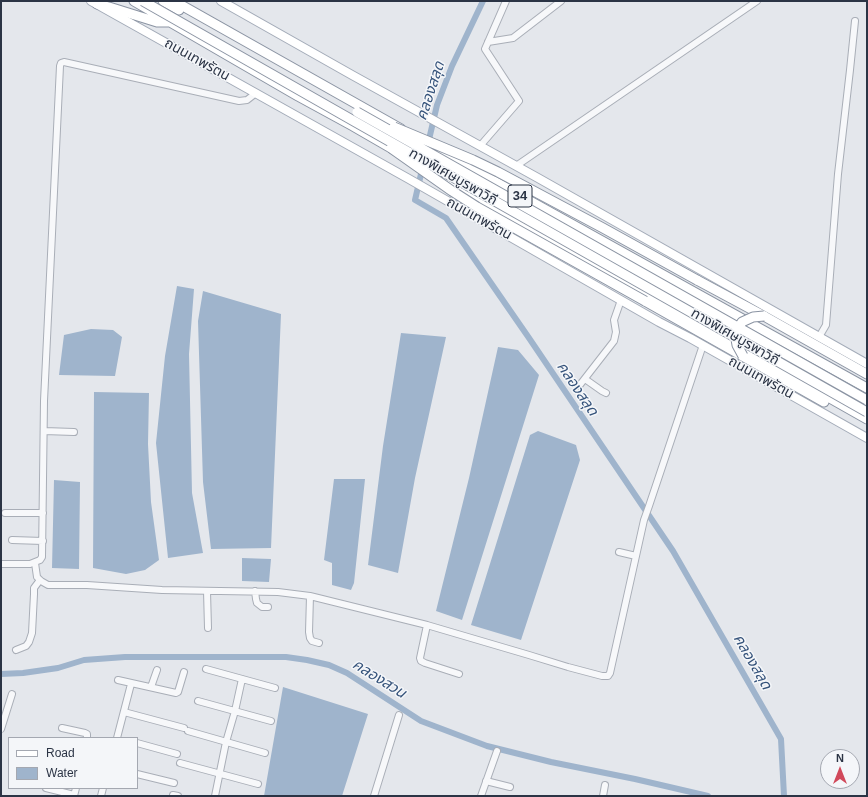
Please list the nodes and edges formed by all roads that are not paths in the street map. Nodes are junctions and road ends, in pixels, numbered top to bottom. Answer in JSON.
{"nodes":[{"id":1,"x":134,"y":1,"type":"edge"},
{"id":2,"x":143,"y":1,"type":"edge"},
{"id":3,"x":164,"y":1,"type":"edge"},
{"id":4,"x":174,"y":1,"type":"edge"},
{"id":5,"x":221,"y":1,"type":"edge"},
{"id":6,"x":506,"y":1,"type":"edge"},
{"id":7,"x":561,"y":1,"type":"edge"},
{"id":8,"x":757,"y":1,"type":"edge"},
{"id":9,"x":94,"y":3,"type":"edge"},
{"id":10,"x":855,"y":21,"type":"dead end"},
{"id":11,"x":170,"y":22,"type":"junction"},
{"id":12,"x":488,"y":42,"type":"junction"},
{"id":13,"x":256,"y":93,"type":"junction"},
{"id":14,"x":357,"y":112,"type":"junction"},
{"id":15,"x":352,"y":120,"type":"junction"},
{"id":16,"x":480,"y":146,"type":"junction"},
{"id":17,"x":516,"y":166,"type":"junction"},
{"id":18,"x":621,"y":300,"type":"junction"},
{"id":19,"x":764,"y":316,"type":"junction"},
{"id":20,"x":819,"y":337,"type":"junction"},
{"id":21,"x":703,"y":345,"type":"junction"},
{"id":22,"x":743,"y":356,"type":"junction"},
{"id":23,"x":867,"y":364,"type":"edge"},
{"id":24,"x":867,"y":374,"type":"edge"},
{"id":25,"x":585,"y":379,"type":"junction"},
{"id":26,"x":579,"y":386,"type":"dead end"},
{"id":27,"x":867,"y":388,"type":"edge"},
{"id":28,"x":606,"y":393,"type":"dead end"},
{"id":29,"x":867,"y":400,"type":"edge"},
{"id":30,"x":867,"y":412,"type":"edge"},
{"id":31,"x":867,"y":419,"type":"edge"},
{"id":32,"x":867,"y":426,"type":"edge"},
{"id":33,"x":44,"y":431,"type":"junction"},
{"id":34,"x":74,"y":432,"type":"dead end"},
{"id":35,"x":867,"y":438,"type":"edge"},
{"id":36,"x":5,"y":513,"type":"dead end"},
{"id":37,"x":43,"y":513,"type":"junction"},
{"id":38,"x":12,"y":540,"type":"dead end"},
{"id":39,"x":43,"y":541,"type":"junction"},
{"id":40,"x":619,"y":552,"type":"dead end"},
{"id":41,"x":636,"y":556,"type":"junction"},
{"id":42,"x":35,"y":562,"type":"junction"},
{"id":43,"x":1,"y":564,"type":"edge"},
{"id":44,"x":40,"y":580,"type":"junction"},
{"id":45,"x":207,"y":591,"type":"junction"},
{"id":46,"x":255,"y":591,"type":"junction"},
{"id":47,"x":310,"y":596,"type":"junction"},
{"id":48,"x":268,"y":607,"type":"dead end"},
{"id":49,"x":427,"y":625,"type":"junction"},
{"id":50,"x":208,"y":628,"type":"dead end"},
{"id":51,"x":319,"y":643,"type":"dead end"},
{"id":52,"x":16,"y":650,"type":"dead end"},
{"id":53,"x":206,"y":669,"type":"dead end"},
{"id":54,"x":157,"y":670,"type":"dead end"},
{"id":55,"x":184,"y":672,"type":"dead end"},
{"id":56,"x":459,"y":674,"type":"dead end"},
{"id":57,"x":242,"y":679,"type":"junction"},
{"id":58,"x":118,"y":680,"type":"dead end"},
{"id":59,"x":131,"y":684,"type":"junction"},
{"id":60,"x":151,"y":687,"type":"junction"},
{"id":61,"x":275,"y":688,"type":"dead end"},
{"id":62,"x":12,"y":694,"type":"dead end"},
{"id":63,"x":198,"y":701,"type":"dead end"},
{"id":64,"x":234,"y":711,"type":"junction"},
{"id":65,"x":124,"y":712,"type":"junction"},
{"id":66,"x":399,"y":714,"type":"dead end"},
{"id":67,"x":271,"y":721,"type":"dead end"},
{"id":68,"x":62,"y":728,"type":"dead end"},
{"id":69,"x":1,"y":729,"type":"edge"},
{"id":70,"x":87,"y":737,"type":"edge"},
{"id":71,"x":117,"y":737,"type":"edge"},
{"id":72,"x":226,"y":742,"type":"junction"},
{"id":73,"x":138,"y":743,"type":"edge"},
{"id":74,"x":497,"y":751,"type":"dead end"},
{"id":75,"x":265,"y":752,"type":"dead end"},
{"id":76,"x":177,"y":754,"type":"dead end"},
{"id":77,"x":180,"y":763,"type":"dead end"},
{"id":78,"x":220,"y":773,"type":"junction"},
{"id":79,"x":138,"y":774,"type":"edge"},
{"id":80,"x":486,"y":781,"type":"junction"},
{"id":81,"x":174,"y":783,"type":"dead end"},
{"id":82,"x":258,"y":784,"type":"dead end"},
{"id":83,"x":605,"y":785,"type":"dead end"},
{"id":84,"x":510,"y":787,"type":"dead end"},
{"id":85,"x":52,"y":789,"type":"edge"},
{"id":86,"x":74,"y":793,"type":"edge"},
{"id":87,"x":215,"y":796,"type":"edge"},
{"id":88,"x":374,"y":796,"type":"edge"},
{"id":89,"x":481,"y":796,"type":"edge"},
{"id":90,"x":603,"y":796,"type":"edge"}],
"edges":[{"from":1,"to":11,"type":"highway","name":"ถนนเทพรัตน","number":"34"},
{"from":2,"to":15,"type":"highway","name":"ทางพิเศษบูรพาวิถี","bridge":true},
{"from":3,"to":14,"type":"highway","name":"ทางพิเศษบูรพาวิถี"},
{"from":4,"to":27,"type":"highway","number":"34"},
{"from":5,"to":16,"type":"main road","number":"34"},
{"from":6,"to":12,"type":"street"},
{"from":7,"to":12,"type":"street"},
{"from":8,"to":17,"type":"street"},
{"from":9,"to":11,"type":"highway"},
{"from":9,"to":13,"type":"main road","name":"ถนนเทพรัตน"},
{"from":10,"to":20,"type":"street"},
{"from":11,"to":31,"type":"highway","name":"ถนนเทพรัตน","number":"34"},
{"from":12,"to":16,"type":"street"},
{"from":13,"to":18,"type":"main road","name":"ถนนเทพรัตน"},
{"from":13,"to":33,"type":"street"},
{"from":14,"to":19,"type":"highway","bridge":true},
{"from":14,"to":29,"type":"highway","name":"ทางพิเศษบูรพาวิถี","bridge":true},
{"from":15,"to":22,"type":"highway","bridge":true},
{"from":15,"to":30,"type":"highway","name":"ทางพิเศษบูรพาวิถี","bridge":true},
{"from":16,"to":17,"type":"main road","number":"34"},
{"from":17,"to":20,"type":"main road","number":"34"},
{"from":18,"to":21,"type":"main road","name":"ถนนเทพรัตน"},
{"from":18,"to":25,"type":"street"},
{"from":19,"to":22,"type":"highway","bridge":true},
{"from":19,"to":24,"type":"highway"},
{"from":20,"to":23,"type":"main road","number":"34"},
{"from":21,"to":35,"type":"main road","name":"ถนนเทพรัตน"},
{"from":21,"to":41,"type":"street"},
{"from":22,"to":32,"type":"highway"},
{"from":25,"to":26,"type":"street"},
{"from":25,"to":28,"type":"street"},
{"from":33,"to":34,"type":"street"},
{"from":33,"to":37,"type":"street"},
{"from":36,"to":37,"type":"street"},
{"from":37,"to":39,"type":"street"},
{"from":38,"to":39,"type":"street"},
{"from":39,"to":42,"type":"street"},
{"from":40,"to":41,"type":"street"},
{"from":41,"to":49,"type":"street"},
{"from":42,"to":43,"type":"street"},
{"from":42,"to":44,"type":"street"},
{"from":44,"to":45,"type":"street"},
{"from":44,"to":52,"type":"street"},
{"from":45,"to":46,"type":"street"},
{"from":45,"to":50,"type":"street"},
{"from":46,"to":47,"type":"street"},
{"from":46,"to":48,"type":"street"},
{"from":47,"to":49,"type":"street"},
{"from":47,"to":51,"type":"street"},
{"from":49,"to":56,"type":"street"},
{"from":53,"to":57,"type":"street"},
{"from":54,"to":60,"type":"street"},
{"from":55,"to":60,"type":"street"},
{"from":57,"to":61,"type":"street"},
{"from":57,"to":64,"type":"street"},
{"from":58,"to":59,"type":"street"},
{"from":59,"to":60,"type":"street"},
{"from":59,"to":65,"type":"street"},
{"from":62,"to":69,"type":"street"},
{"from":63,"to":64,"type":"street"},
{"from":64,"to":67,"type":"street"},
{"from":64,"to":72,"type":"street"},
{"from":65,"to":71,"type":"street"},
{"from":65,"to":72,"type":"street"},
{"from":66,"to":88,"type":"street"},
{"from":68,"to":70,"type":"street"},
{"from":72,"to":75,"type":"street"},
{"from":72,"to":78,"type":"street"},
{"from":73,"to":76,"type":"street"},
{"from":74,"to":80,"type":"street"},
{"from":77,"to":78,"type":"street"},
{"from":78,"to":82,"type":"street"},
{"from":78,"to":87,"type":"street"},
{"from":79,"to":81,"type":"street"},
{"from":80,"to":84,"type":"street"},
{"from":80,"to":89,"type":"street"},
{"from":83,"to":90,"type":"street"},
{"from":85,"to":86,"type":"street"}]}
